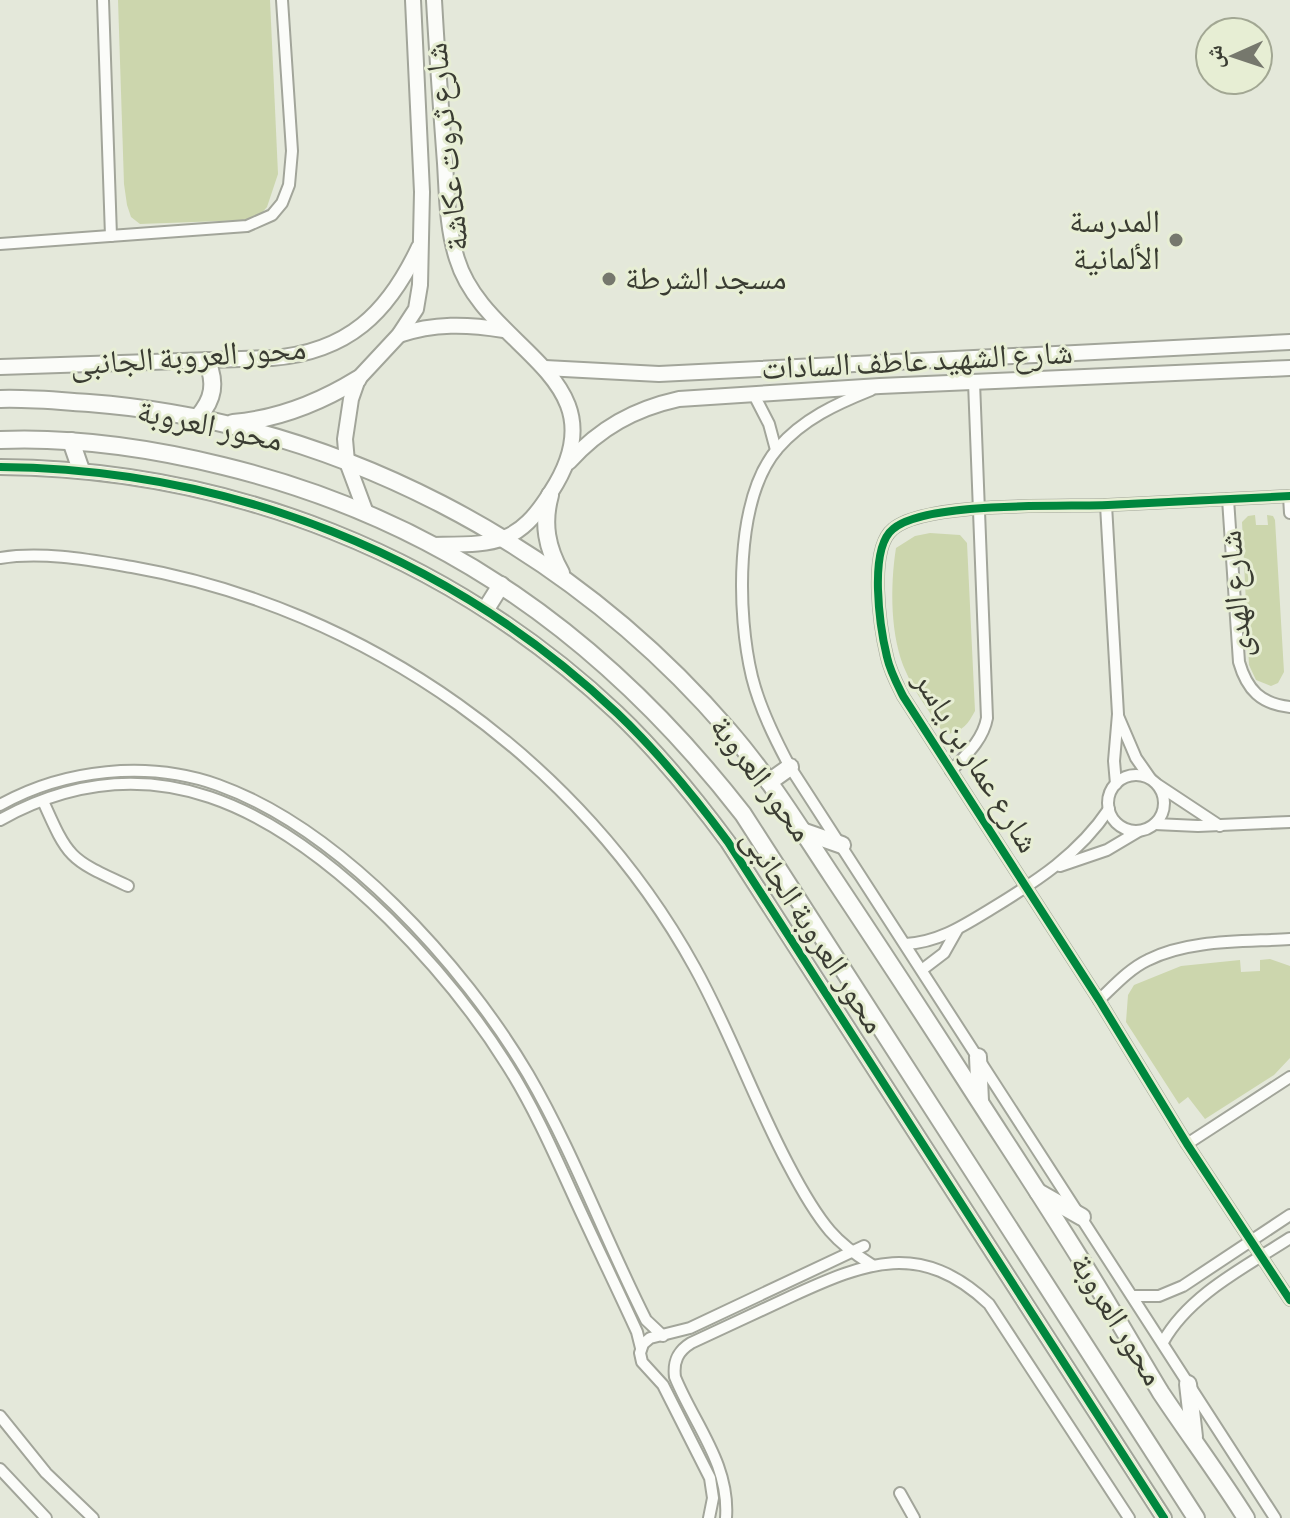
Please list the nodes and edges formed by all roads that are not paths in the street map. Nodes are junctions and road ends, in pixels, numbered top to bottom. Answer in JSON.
{"nodes":[{"id":1,"x":103,"y":0,"type":"edge"},
{"id":2,"x":282,"y":0,"type":"edge"},
{"id":3,"x":413,"y":0,"type":"edge"},
{"id":4,"x":434,"y":0,"type":"edge"},
{"id":5,"x":111,"y":236,"type":"junction"},
{"id":6,"x":421,"y":243,"type":"junction"},
{"id":7,"x":0,"y":244,"type":"edge"},
{"id":8,"x":504,"y":330,"type":"junction"},
{"id":9,"x":399,"y":335,"type":"junction"},
{"id":10,"x":1290,"y":342,"type":"edge"},
{"id":11,"x":995,"y":358,"type":"junction"},
{"id":12,"x":973,"y":359,"type":"junction"},
{"id":13,"x":207,"y":361,"type":"junction"},
{"id":14,"x":0,"y":367,"type":"edge"},
{"id":15,"x":545,"y":368,"type":"junction"},
{"id":16,"x":1290,"y":368,"type":"edge"},
{"id":17,"x":358,"y":379,"type":"junction"},
{"id":18,"x":996,"y":381,"type":"junction"},
{"id":19,"x":974,"y":382,"type":"junction"},
{"id":20,"x":880,"y":386,"type":"junction"},
{"id":21,"x":753,"y":393,"type":"junction"},
{"id":22,"x":0,"y":399,"type":"edge"},
{"id":23,"x":198,"y":417,"type":"junction"},
{"id":24,"x":222,"y":423,"type":"junction"},
{"id":25,"x":0,"y":440,"type":"edge"},
{"id":26,"x":71,"y":441,"type":"junction"},
{"id":27,"x":776,"y":450,"type":"junction"},
{"id":28,"x":347,"y":462,"type":"junction"},
{"id":29,"x":569,"y":462,"type":"junction"},
{"id":30,"x":0,"y":467,"type":"edge"},
{"id":31,"x":81,"y":470,"type":"junction"},
{"id":32,"x":550,"y":495,"type":"junction"},
{"id":33,"x":1290,"y":496,"type":"edge"},
{"id":34,"x":1228,"y":499,"type":"junction"},
{"id":35,"x":1106,"y":505,"type":"junction"},
{"id":36,"x":978,"y":510,"type":"junction"},
{"id":37,"x":366,"y":513,"type":"junction"},
{"id":38,"x":1290,"y":513,"type":"edge"},
{"id":39,"x":505,"y":539,"type":"junction"},
{"id":40,"x":433,"y":545,"type":"junction"},
{"id":41,"x":0,"y":558,"type":"edge"},
{"id":42,"x":564,"y":578,"type":"junction"},
{"id":43,"x":501,"y":585,"type":"junction"},
{"id":44,"x":486,"y":609,"type":"junction"},
{"id":45,"x":1290,"y":707,"type":"edge"},
{"id":46,"x":1118,"y":714,"type":"junction"},
{"id":47,"x":790,"y":767,"type":"junction"},
{"id":48,"x":951,"y":771,"type":"junction"},
{"id":49,"x":1154,"y":781,"type":"junction"},
{"id":50,"x":769,"y":782,"type":"junction"},
{"id":51,"x":56,"y":783,"type":"junction"},
{"id":52,"x":1116,"y":784,"type":"junction"},
{"id":53,"x":59,"y":795,"type":"junction"},
{"id":54,"x":43,"y":801,"type":"junction"},
{"id":55,"x":1,"y":803,"type":"edge"},
{"id":56,"x":1109,"y":809,"type":"junction"},
{"id":57,"x":0,"y":820,"type":"edge"},
{"id":58,"x":1290,"y":822,"type":"edge"},
{"id":59,"x":1155,"y":824,"type":"junction"},
{"id":60,"x":1220,"y":826,"type":"junction"},
{"id":61,"x":802,"y":831,"type":"junction"},
{"id":62,"x":1139,"y":831,"type":"junction"},
{"id":63,"x":842,"y":845,"type":"junction"},
{"id":64,"x":1055,"y":868,"type":"junction"},
{"id":65,"x":128,"y":886,"type":"dead end"},
{"id":66,"x":1027,"y":888,"type":"junction"},
{"id":67,"x":407,"y":917,"type":"junction"},
{"id":68,"x":397,"y":928,"type":"junction"},
{"id":69,"x":957,"y":930,"type":"junction"},
{"id":70,"x":1290,"y":939,"type":"edge"},
{"id":71,"x":906,"y":944,"type":"junction"},
{"id":72,"x":923,"y":969,"type":"junction"},
{"id":73,"x":1099,"y":1000,"type":"junction"},
{"id":74,"x":978,"y":1057,"type":"junction"},
{"id":75,"x":1290,"y":1077,"type":"edge"},
{"id":76,"x":980,"y":1102,"type":"junction"},
{"id":77,"x":1187,"y":1144,"type":"junction"},
{"id":78,"x":1036,"y":1191,"type":"junction"},
{"id":79,"x":1290,"y":1215,"type":"edge"},
{"id":80,"x":1082,"y":1217,"type":"junction"},
{"id":81,"x":1290,"y":1238,"type":"edge"},
{"id":82,"x":1250,"y":1239,"type":"junction"},
{"id":83,"x":864,"y":1246,"type":"dead end"},
{"id":84,"x":851,"y":1252,"type":"junction"},
{"id":85,"x":1262,"y":1256,"type":"junction"},
{"id":86,"x":872,"y":1265,"type":"junction"},
{"id":87,"x":1134,"y":1296,"type":"junction"},
{"id":88,"x":1290,"y":1300,"type":"edge"},
{"id":89,"x":663,"y":1336,"type":"junction"},
{"id":90,"x":1163,"y":1342,"type":"junction"},
{"id":91,"x":641,"y":1348,"type":"junction"},
{"id":92,"x":1188,"y":1384,"type":"junction"},
{"id":93,"x":0,"y":1416,"type":"edge"},
{"id":94,"x":1195,"y":1443,"type":"junction"},
{"id":95,"x":0,"y":1469,"type":"edge"},
{"id":96,"x":900,"y":1493,"type":"dead end"},
{"id":97,"x":1237,"y":1513,"type":"edge"},
{"id":98,"x":46,"y":1518,"type":"edge"},
{"id":99,"x":93,"y":1518,"type":"edge"},
{"id":100,"x":709,"y":1518,"type":"edge"},
{"id":101,"x":726,"y":1518,"type":"edge"},
{"id":102,"x":914,"y":1518,"type":"edge"},
{"id":103,"x":1129,"y":1518,"type":"edge"},
{"id":104,"x":1164,"y":1518,"type":"edge"},
{"id":105,"x":1196,"y":1518,"type":"edge"},
{"id":106,"x":1275,"y":1518,"type":"edge"}],
"edges":[{"from":1,"to":5,"type":"street"},
{"from":2,"to":5,"type":"street"},
{"from":3,"to":6,"type":"street","name":"شارع ثروت عكاشة"},
{"from":4,"to":8,"type":"street","name":"شارع ثروت عكاشة"},
{"from":5,"to":7,"type":"street"},
{"from":6,"to":9,"type":"street","name":"شارع ثروت عكاشة"},
{"from":6,"to":13,"type":"street","name":"محور العروبة الجانبى"},
{"from":8,"to":9,"type":"street"},
{"from":8,"to":15,"type":"street","name":"شارع ثروت عكاشة"},
{"from":9,"to":17,"type":"street","name":"شارع ثروت عكاشة"},
{"from":10,"to":11,"type":"street","name":"شارع الشهيد عاطف السادات"},
{"from":11,"to":12,"type":"street","name":"شارع الشهيد عاطف السادات"},
{"from":11,"to":18,"type":"street"},
{"from":12,"to":15,"type":"street","name":"شارع الشهيد عاطف السادات"},
{"from":12,"to":19,"type":"street"},
{"from":13,"to":14,"type":"street","name":"محور العروبة الجانبى"},
{"from":13,"to":23,"type":"main road"},
{"from":15,"to":29,"type":"street","name":"شارع ثروت عكاشة"},
{"from":16,"to":18,"type":"street","name":"شارع الشهيد عاطف السادات"},
{"from":17,"to":24,"type":"main road"},
{"from":17,"to":28,"type":"street","name":"شارع ثروت عكاشة"},
{"from":18,"to":19,"type":"street","name":"شارع الشهيد عاطف السادات"},
{"from":19,"to":20,"type":"street","name":"شارع الشهيد عاطف السادات"},
{"from":19,"to":36,"type":"street"},
{"from":20,"to":21,"type":"street","name":"شارع الشهيد عاطف السادات"},
{"from":20,"to":27,"type":"street","name":"شارع الشهيد عاطف السادات"},
{"from":21,"to":27,"type":"street","name":"شارع الشهيد عاطف السادات"},
{"from":21,"to":29,"type":"street","name":"شارع الشهيد عاطف السادات"},
{"from":22,"to":23,"type":"main road","name":"محور العروبة"},
{"from":23,"to":24,"type":"main road","name":"محور العروبة"},
{"from":24,"to":28,"type":"main road","name":"محور العروبة"},
{"from":25,"to":26,"type":"main road","name":"محور العروبة"},
{"from":26,"to":31,"type":"main road"},
{"from":26,"to":37,"type":"main road","name":"محور العروبة"},
{"from":27,"to":47,"type":"street","name":"شارع الشهيد عاطف السادات"},
{"from":28,"to":37,"type":"street","name":"شارع ثروت عكاشة"},
{"from":28,"to":39,"type":"main road","name":"محور العروبة"},
{"from":29,"to":32,"type":"street","name":"شارع ثروت عكاشة"},
{"from":30,"to":31,"type":"street","name":"محور العروبة الجانبى"},
{"from":31,"to":44,"type":"street","name":"محور العروبة الجانبى"},
{"from":32,"to":39,"type":"street","name":"شارع ثروت عكاشة"},
{"from":32,"to":42,"type":"main road"},
{"from":33,"to":34,"type":"street","name":"شارع عمار بن ياسر"},
{"from":33,"to":38,"type":"street"},
{"from":34,"to":35,"type":"street","name":"شارع عمار بن ياسر"},
{"from":34,"to":45,"type":"street","name":"شارع الهدى"},
{"from":35,"to":36,"type":"street","name":"شارع عمار بن ياسر"},
{"from":35,"to":46,"type":"street"},
{"from":36,"to":48,"type":"street"},
{"from":36,"to":48,"type":"street","name":"شارع عمار بن ياسر"},
{"from":37,"to":40,"type":"main road","name":"محور العروبة"},
{"from":39,"to":40,"type":"street"},
{"from":39,"to":42,"type":"main road","name":"محور العروبة"},
{"from":40,"to":43,"type":"main road","name":"محور العروبة"},
{"from":41,"to":84,"type":"street"},
{"from":42,"to":50,"type":"main road","name":"محور العروبة"},
{"from":43,"to":44,"type":"main road"},
{"from":43,"to":105,"type":"main road","name":"محور العروبة"},
{"from":44,"to":104,"type":"street","name":"محور العروبة الجانبى"},
{"from":46,"to":49,"type":"street"},
{"from":46,"to":52,"type":"street"},
{"from":47,"to":50,"type":"main road"},
{"from":47,"to":63,"type":"street"},
{"from":48,"to":66,"type":"street","name":"شارع عمار بن ياسر"},
{"from":49,"to":52,"type":"street"},
{"from":49,"to":59,"type":"street"},
{"from":49,"to":60,"type":"street"},
{"from":50,"to":61,"type":"main road","name":"محور العروبة"},
{"from":51,"to":53,"type":"street"},
{"from":51,"to":55,"type":"street"},
{"from":51,"to":67,"type":"street"},
{"from":52,"to":56,"type":"street"},
{"from":53,"to":54,"type":"street"},
{"from":53,"to":68,"type":"street"},
{"from":54,"to":57,"type":"street"},
{"from":54,"to":65,"type":"street"},
{"from":56,"to":62,"type":"street"},
{"from":56,"to":64,"type":"street"},
{"from":58,"to":60,"type":"street"},
{"from":59,"to":60,"type":"street"},
{"from":59,"to":62,"type":"street"},
{"from":61,"to":63,"type":"main road"},
{"from":61,"to":76,"type":"main road","name":"محور العروبة"},
{"from":62,"to":64,"type":"street"},
{"from":63,"to":71,"type":"street"},
{"from":64,"to":66,"type":"street"},
{"from":66,"to":69,"type":"street"},
{"from":66,"to":73,"type":"street","name":"شارع عمار بن ياسر"},
{"from":67,"to":68,"type":"street"},
{"from":67,"to":89,"type":"street"},
{"from":68,"to":91,"type":"street"},
{"from":69,"to":71,"type":"street"},
{"from":69,"to":72,"type":"street"},
{"from":70,"to":73,"type":"street"},
{"from":71,"to":72,"type":"street"},
{"from":72,"to":74,"type":"street"},
{"from":73,"to":77,"type":"street","name":"شارع عمار بن ياسر"},
{"from":74,"to":76,"type":"main road"},
{"from":74,"to":80,"type":"street"},
{"from":75,"to":77,"type":"street"},
{"from":76,"to":78,"type":"main road","name":"محور العروبة"},
{"from":77,"to":82,"type":"street","name":"شارع عمار بن ياسر"},
{"from":78,"to":80,"type":"main road"},
{"from":78,"to":94,"type":"main road","name":"محور العروبة"},
{"from":79,"to":82,"type":"street"},
{"from":80,"to":87,"type":"street"},
{"from":81,"to":85,"type":"street"},
{"from":82,"to":85,"type":"street","name":"شارع عمار بن ياسر"},
{"from":82,"to":87,"type":"street"},
{"from":83,"to":84,"type":"street"},
{"from":84,"to":86,"type":"street"},
{"from":84,"to":89,"type":"street"},
{"from":85,"to":88,"type":"street","name":"شارع عمار بن ياسر"},
{"from":85,"to":90,"type":"street"},
{"from":86,"to":101,"type":"street"},
{"from":86,"to":103,"type":"street"},
{"from":87,"to":90,"type":"street"},
{"from":89,"to":91,"type":"street"},
{"from":90,"to":92,"type":"street"},
{"from":91,"to":100,"type":"street"},
{"from":92,"to":94,"type":"main road"},
{"from":92,"to":106,"type":"street"},
{"from":93,"to":99,"type":"street"},
{"from":94,"to":97,"type":"main road","name":"محور العروبة"},
{"from":95,"to":98,"type":"street"},
{"from":96,"to":102,"type":"street"}]}
